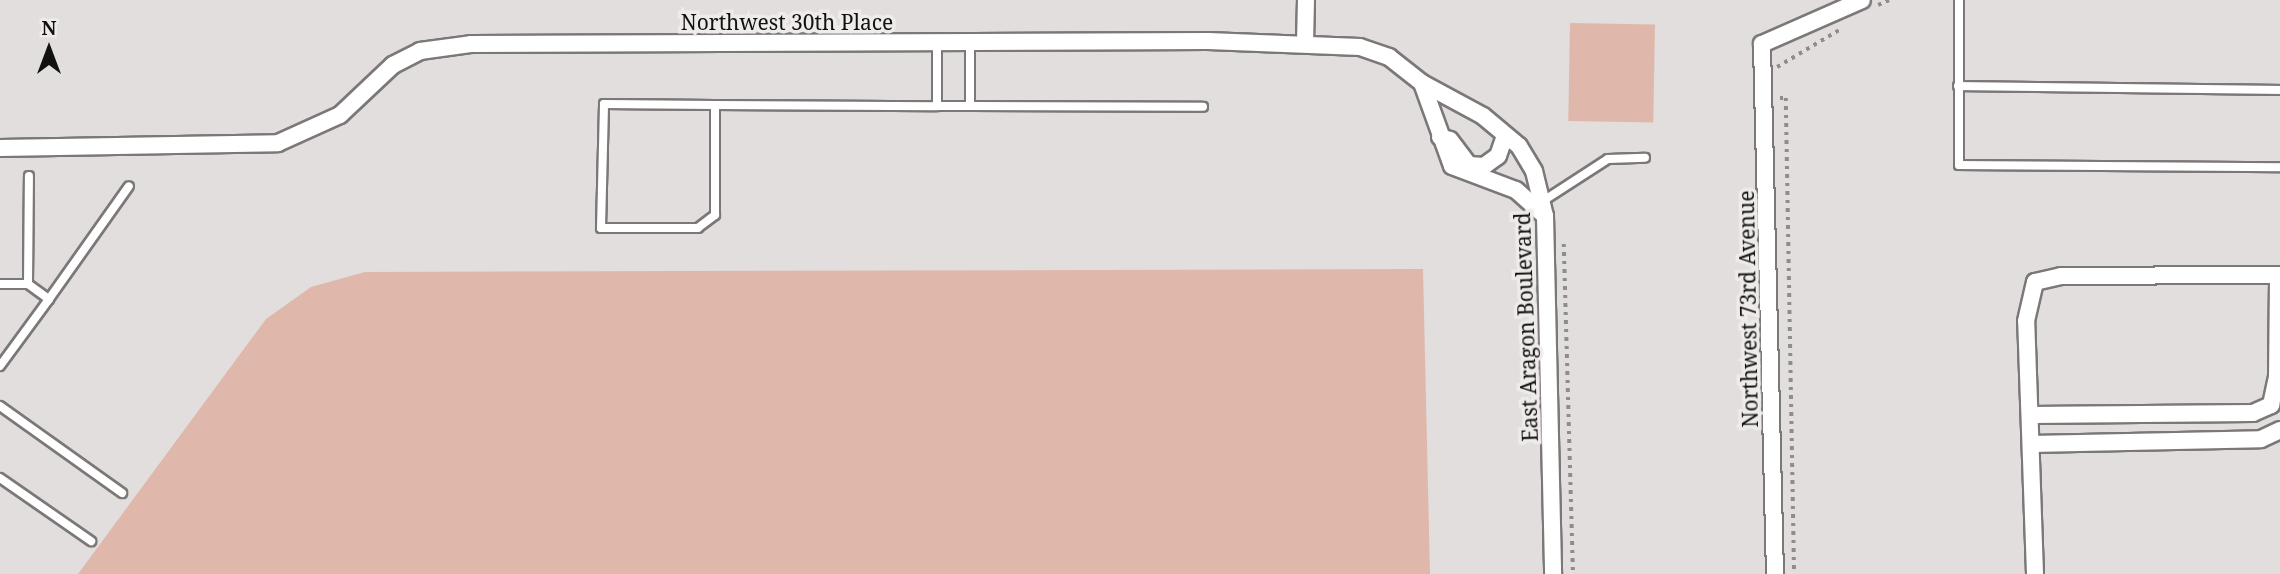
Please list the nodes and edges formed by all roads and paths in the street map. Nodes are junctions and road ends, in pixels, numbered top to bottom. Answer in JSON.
{"nodes":[{"id":1,"x":1306,"y":0,"type":"edge"},
{"id":2,"x":1889,"y":0,"type":"edge"},
{"id":3,"x":1959,"y":0,"type":"edge"},
{"id":4,"x":1868,"y":4,"type":"edge"},
{"id":5,"x":1843,"y":27,"type":"dead end"},
{"id":6,"x":970,"y":42,"type":"junction"},
{"id":7,"x":937,"y":43,"type":"junction"},
{"id":8,"x":1305,"y":43,"type":"junction"},
{"id":9,"x":1360,"y":47,"type":"joint"},
{"id":10,"x":1763,"y":72,"type":"junction"},
{"id":11,"x":1422,"y":83,"type":"junction"},
{"id":12,"x":1958,"y":86,"type":"junction"},
{"id":13,"x":2280,"y":90,"type":"edge"},
{"id":14,"x":1764,"y":99,"type":"junction"},
{"id":15,"x":715,"y":105,"type":"junction"},
{"id":16,"x":937,"y":106,"type":"junction"},
{"id":17,"x":970,"y":106,"type":"junction"},
{"id":18,"x":1203,"y":107,"type":"dead end"},
{"id":19,"x":1505,"y":136,"type":"junction"},
{"id":20,"x":1440,"y":137,"type":"junction"},
{"id":21,"x":0,"y":148,"type":"edge"},
{"id":22,"x":1645,"y":158,"type":"dead end"},
{"id":23,"x":2280,"y":167,"type":"edge"},
{"id":24,"x":29,"y":176,"type":"dead end"},
{"id":25,"x":129,"y":186,"type":"dead end"},
{"id":26,"x":1544,"y":208,"type":"junction"},
{"id":27,"x":1563,"y":232,"type":"dead end"},
{"id":28,"x":2279,"y":275,"type":"edge"},
{"id":29,"x":0,"y":284,"type":"edge"},
{"id":30,"x":28,"y":284,"type":"junction"},
{"id":31,"x":50,"y":299,"type":"junction"},
{"id":32,"x":0,"y":366,"type":"edge"},
{"id":33,"x":0,"y":406,"type":"edge"},
{"id":34,"x":2030,"y":415,"type":"junction"},
{"id":35,"x":2280,"y":430,"type":"edge"},
{"id":36,"x":2031,"y":444,"type":"junction"},
{"id":37,"x":0,"y":478,"type":"edge"},
{"id":38,"x":122,"y":493,"type":"dead end"},
{"id":39,"x":91,"y":541,"type":"dead end"},
{"id":40,"x":1552,"y":574,"type":"edge"},
{"id":41,"x":1573,"y":574,"type":"edge"},
{"id":42,"x":1775,"y":574,"type":"edge"},
{"id":43,"x":1794,"y":574,"type":"edge"},
{"id":44,"x":2035,"y":574,"type":"edge"}],
"edges":[{"from":1,"to":8,"type":"street"},
{"from":2,"to":4,"type":"path"},
{"from":3,"to":12,"type":"lane"},
{"from":4,"to":10,"type":"street","name":"Northwest 73rd Avenue"},
{"from":5,"to":10,"type":"path"},
{"from":6,"to":7,"type":"street","name":"Northwest 30th Place"},
{"from":6,"to":8,"type":"street","name":"Northwest 30th Place"},
{"from":6,"to":17,"type":"lane"},
{"from":7,"to":16,"type":"lane"},
{"from":7,"to":21,"type":"street","name":"Northwest 30th Place"},
{"from":8,"to":9,"type":"street","name":"Northwest 30th Place"},
{"from":9,"to":11,"type":"street","name":"East Aragon Boulevard"},
{"from":10,"to":14,"type":"street","name":"Northwest 73rd Avenue"},
{"from":11,"to":19,"type":"street","name":"East Aragon Boulevard"},
{"from":11,"to":20,"type":"street"},
{"from":12,"to":13,"type":"lane"},
{"from":12,"to":23,"type":"lane"},
{"from":14,"to":42,"type":"street","name":"Northwest 73rd Avenue"},
{"from":14,"to":43,"type":"path"},
{"from":15,"to":15,"type":"lane"},
{"from":15,"to":16,"type":"lane"},
{"from":16,"to":17,"type":"lane"},
{"from":17,"to":18,"type":"lane"},
{"from":19,"to":20,"type":"street"},
{"from":19,"to":26,"type":"street","name":"East Aragon Boulevard"},
{"from":20,"to":26,"type":"street"},
{"from":22,"to":26,"type":"lane"},
{"from":24,"to":30,"type":"lane"},
{"from":25,"to":31,"type":"lane"},
{"from":26,"to":40,"type":"street","name":"East Aragon Boulevard"},
{"from":27,"to":41,"type":"path"},
{"from":28,"to":34,"type":"street"},
{"from":28,"to":34,"type":"street"},
{"from":29,"to":30,"type":"lane"},
{"from":30,"to":31,"type":"lane"},
{"from":31,"to":32,"type":"lane"},
{"from":33,"to":38,"type":"lane"},
{"from":34,"to":36,"type":"street"},
{"from":35,"to":36,"type":"street"},
{"from":36,"to":44,"type":"street"},
{"from":37,"to":39,"type":"lane"}]}
